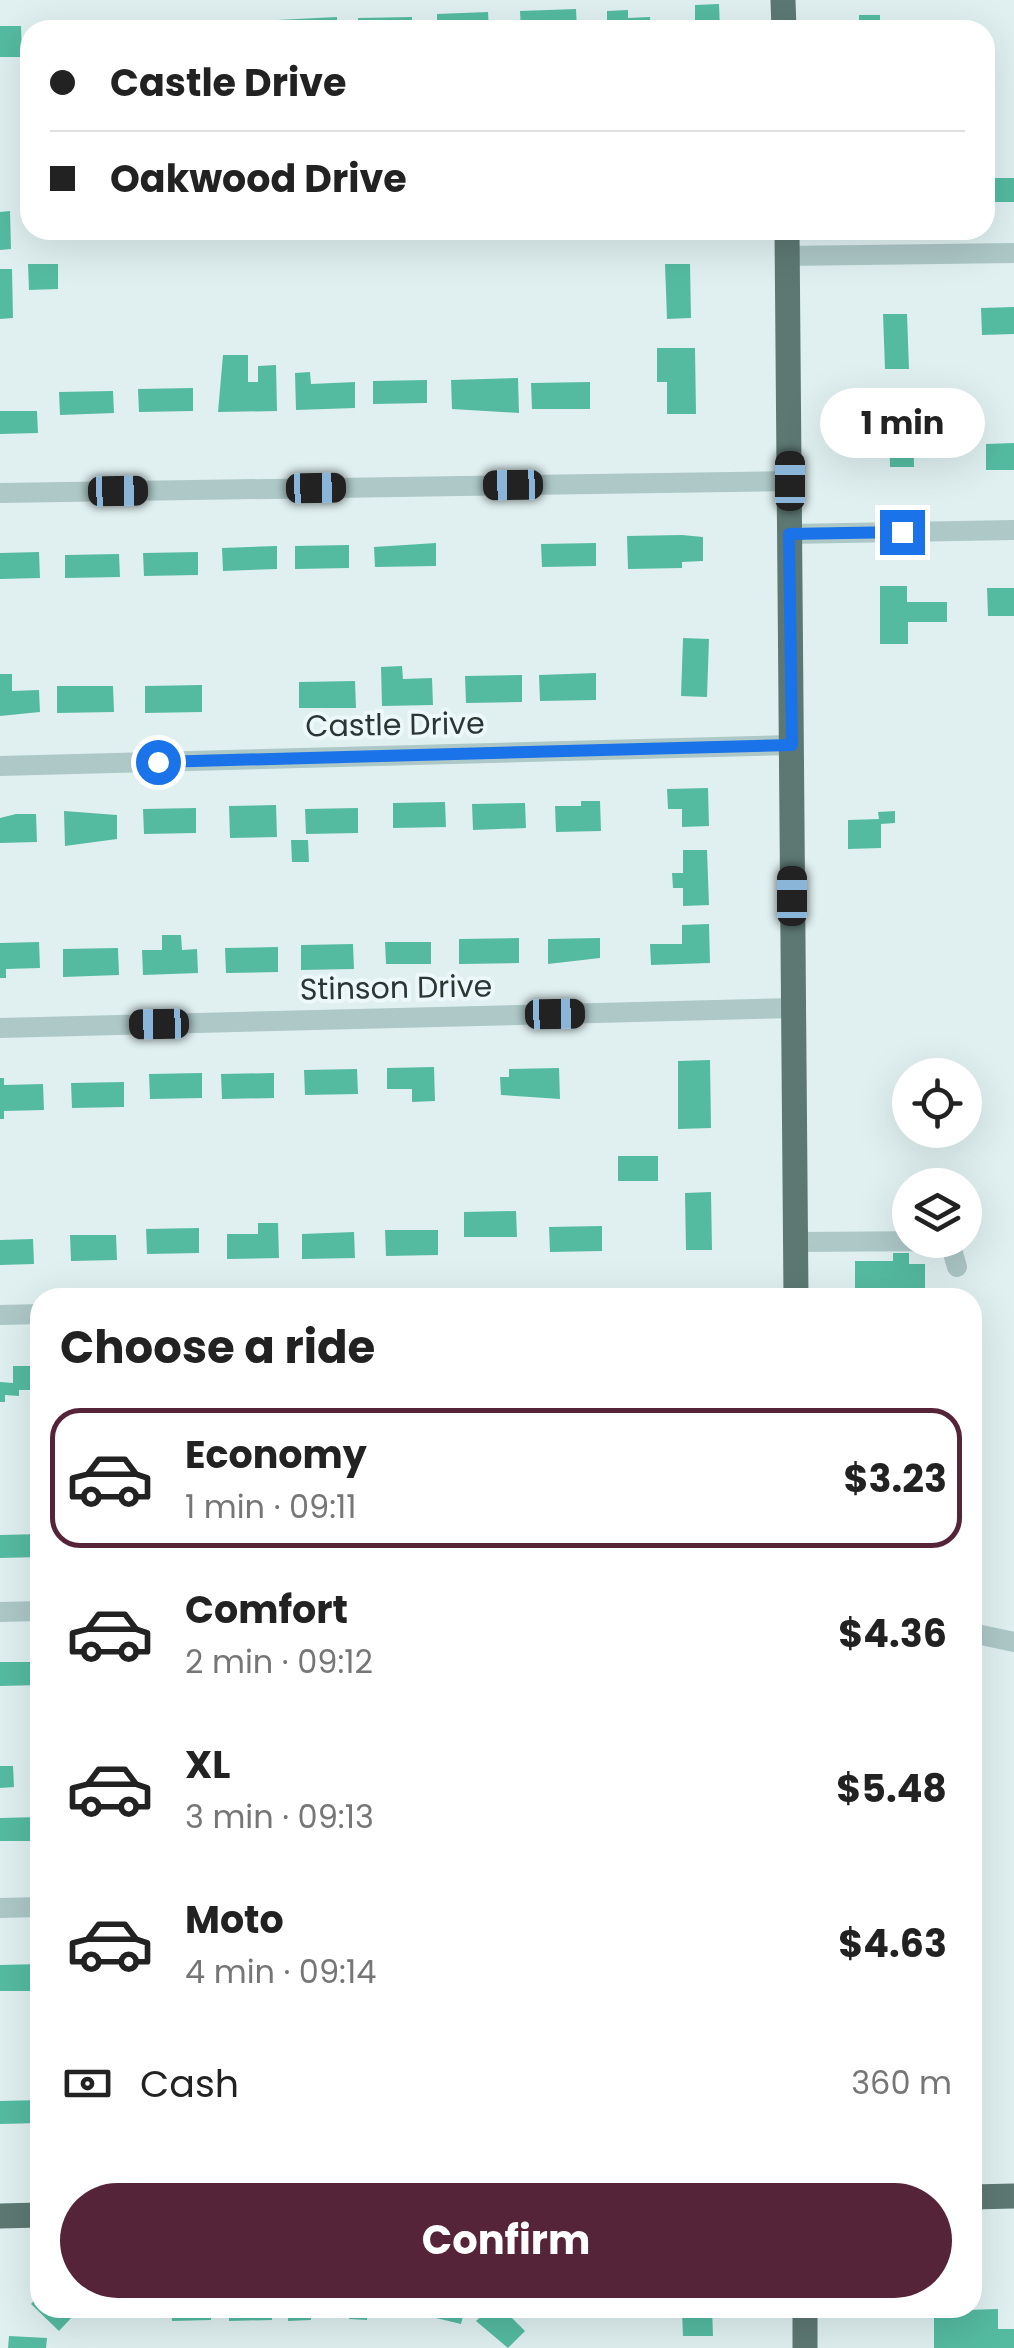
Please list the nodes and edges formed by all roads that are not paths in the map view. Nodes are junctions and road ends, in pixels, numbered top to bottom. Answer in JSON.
{"nodes":[{"id":1,"x":786,"y":240,"type":"edge"},
{"id":2,"x":1014,"y":252,"type":"edge"},
{"id":3,"x":787,"y":256,"type":"junction"},
{"id":4,"x":790,"y":481,"type":"junction"},
{"id":5,"x":0,"y":493,"type":"edge"},
{"id":6,"x":1014,"y":530,"type":"edge"},
{"id":7,"x":789,"y":534,"type":"junction"},
{"id":8,"x":792,"y":745,"type":"junction"},
{"id":9,"x":0,"y":766,"type":"edge"},
{"id":10,"x":793,"y":1008,"type":"junction"},
{"id":11,"x":0,"y":1028,"type":"edge"},
{"id":12,"x":796,"y":1242,"type":"junction"},
{"id":13,"x":957,"y":1267,"type":"dead end"},
{"id":14,"x":794,"y":1288,"type":"edge"},
{"id":15,"x":30,"y":1314,"type":"edge"},
{"id":16,"x":0,"y":1315,"type":"edge"},
{"id":17,"x":0,"y":1612,"type":"edge"},
{"id":18,"x":30,"y":1612,"type":"edge"},
{"id":19,"x":982,"y":1635,"type":"edge"},
{"id":20,"x":1014,"y":1642,"type":"edge"},
{"id":21,"x":30,"y":1907,"type":"edge"},
{"id":22,"x":0,"y":1908,"type":"edge"},
{"id":23,"x":1014,"y":2196,"type":"edge"},
{"id":24,"x":982,"y":2197,"type":"edge"},
{"id":25,"x":30,"y":2215,"type":"edge"},
{"id":26,"x":0,"y":2216,"type":"edge"},
{"id":27,"x":805,"y":2318,"type":"edge"},
{"id":28,"x":805,"y":2348,"type":"edge"}],
"edges":[{"from":1,"to":3,"type":"main road"},
{"from":2,"to":3,"type":"street"},
{"from":3,"to":4,"type":"main road"},
{"from":4,"to":5,"type":"street"},
{"from":4,"to":7,"type":"main road"},
{"from":6,"to":7,"type":"street"},
{"from":7,"to":8,"type":"main road"},
{"from":8,"to":9,"type":"street","name":"Castle Drive"},
{"from":8,"to":10,"type":"main road"},
{"from":10,"to":11,"type":"street","name":"Stinson Drive"},
{"from":10,"to":12,"type":"main road"},
{"from":12,"to":13,"type":"street"},
{"from":12,"to":14,"type":"main road"},
{"from":15,"to":16,"type":"street"},
{"from":17,"to":18,"type":"street"},
{"from":19,"to":20,"type":"street"},
{"from":21,"to":22,"type":"street"},
{"from":23,"to":24,"type":"main road"},
{"from":25,"to":26,"type":"main road"},
{"from":27,"to":28,"type":"main road"}]}
